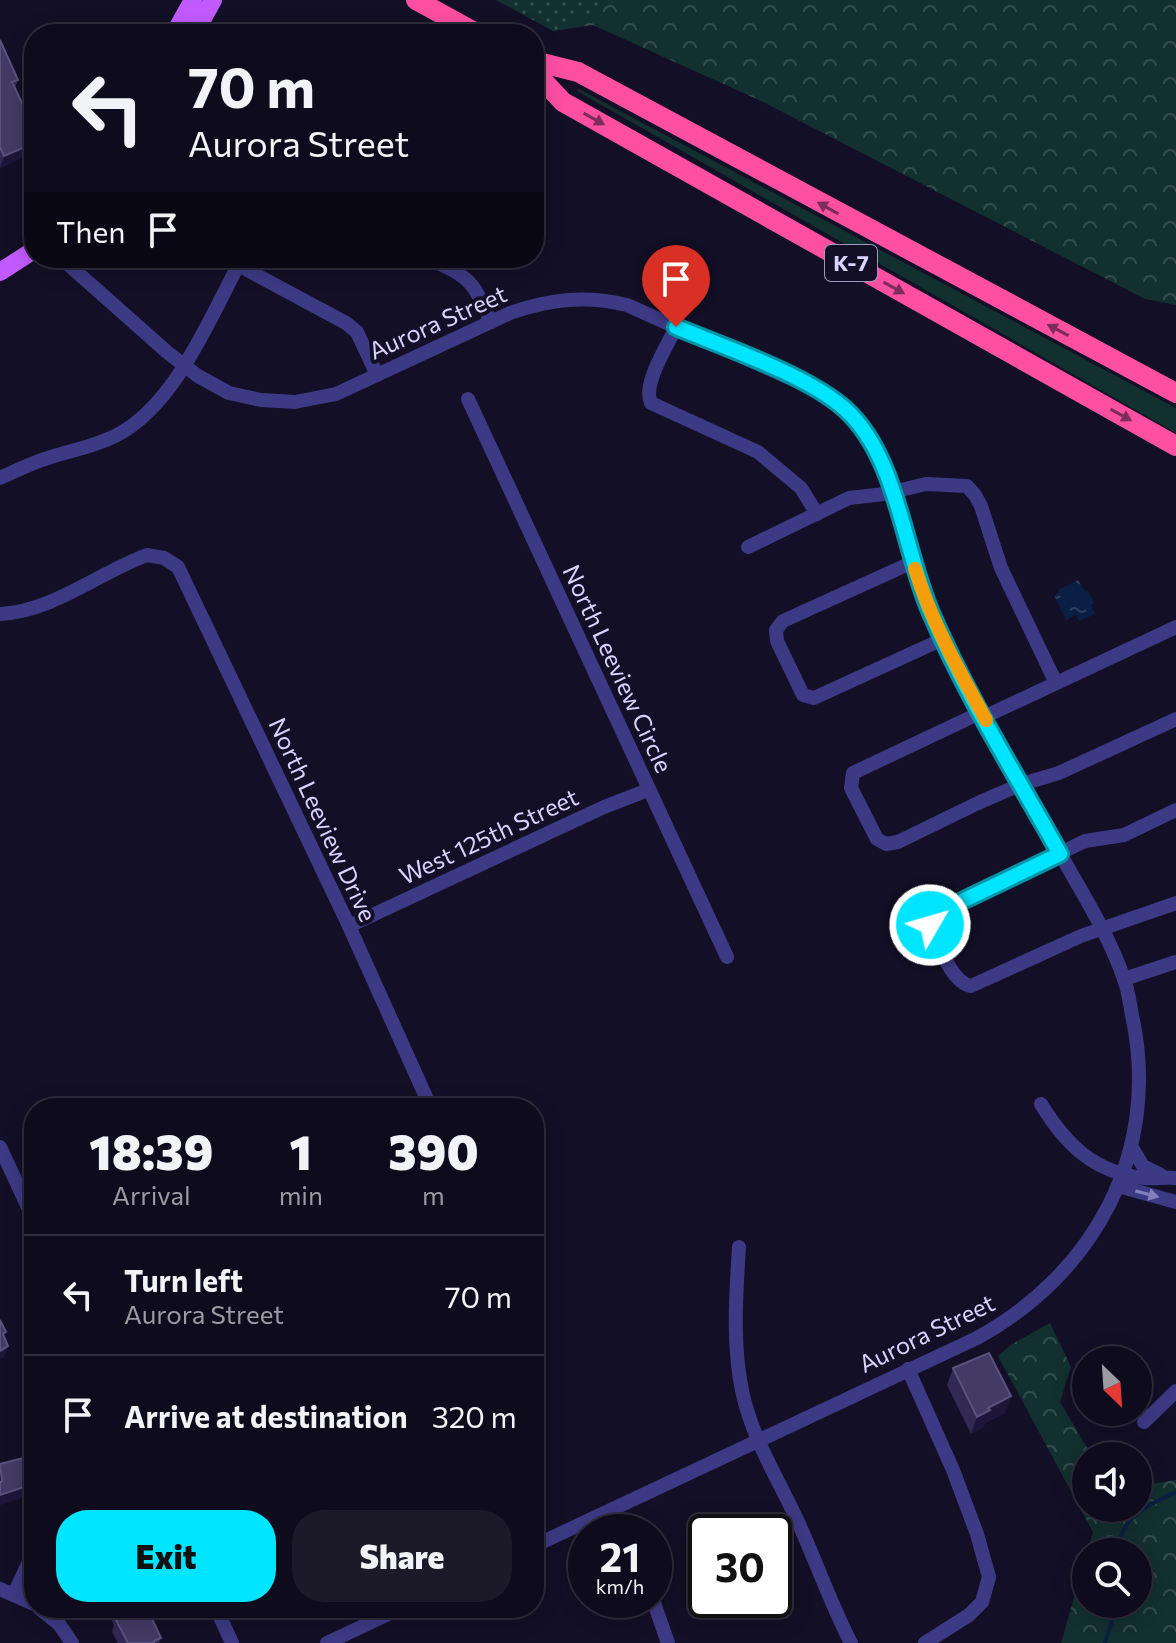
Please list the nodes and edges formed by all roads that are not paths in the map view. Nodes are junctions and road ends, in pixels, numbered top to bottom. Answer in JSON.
{"nodes":[{"id":1,"x":193,"y":0,"type":"edge"},
{"id":2,"x":213,"y":0,"type":"edge"},
{"id":3,"x":416,"y":0,"type":"edge"},
{"id":4,"x":180,"y":24,"type":"edge"},
{"id":5,"x":200,"y":24,"type":"edge"},
{"id":6,"x":460,"y":24,"type":"edge"},
{"id":7,"x":544,"y":64,"type":"edge"},
{"id":8,"x":544,"y":82,"type":"edge"},
{"id":9,"x":24,"y":256,"type":"edge"},
{"id":10,"x":72,"y":268,"type":"edge"},
{"id":11,"x":236,"y":268,"type":"edge"},
{"id":12,"x":252,"y":268,"type":"edge"},
{"id":13,"x":448,"y":268,"type":"edge"},
{"id":14,"x":0,"y":272,"type":"edge"},
{"id":15,"x":491,"y":322,"type":"junction"},
{"id":16,"x":676,"y":327,"type":"junction"},
{"id":17,"x":185,"y":366,"type":"junction"},
{"id":18,"x":377,"y":375,"type":"junction"},
{"id":19,"x":1176,"y":393,"type":"edge"},
{"id":20,"x":468,"y":399,"type":"dead end"},
{"id":21,"x":1176,"y":446,"type":"edge"},
{"id":22,"x":0,"y":478,"type":"edge"},
{"id":23,"x":892,"y":492,"type":"junction"},
{"id":24,"x":817,"y":514,"type":"junction"},
{"id":25,"x":748,"y":547,"type":"dead end"},
{"id":26,"x":913,"y":562,"type":"junction"},
{"id":27,"x":0,"y":614,"type":"edge"},
{"id":28,"x":1176,"y":627,"type":"edge"},
{"id":29,"x":943,"y":639,"type":"junction"},
{"id":30,"x":1056,"y":683,"type":"junction"},
{"id":31,"x":983,"y":714,"type":"junction"},
{"id":32,"x":1176,"y":719,"type":"edge"},
{"id":33,"x":1022,"y":784,"type":"junction"},
{"id":34,"x":648,"y":790,"type":"junction"},
{"id":35,"x":1176,"y":810,"type":"edge"},
{"id":36,"x":1060,"y":854,"type":"junction"},
{"id":37,"x":1176,"y":903,"type":"edge"},
{"id":38,"x":349,"y":926,"type":"junction"},
{"id":39,"x":1101,"y":929,"type":"junction"},
{"id":40,"x":727,"y":957,"type":"dead end"},
{"id":41,"x":1176,"y":962,"type":"edge"},
{"id":42,"x":1124,"y":979,"type":"junction"},
{"id":43,"x":426,"y":1098,"type":"edge"},
{"id":44,"x":1041,"y":1104,"type":"dead end"},
{"id":45,"x":1131,"y":1146,"type":"junction"},
{"id":46,"x":0,"y":1147,"type":"edge"},
{"id":47,"x":1171,"y":1178,"type":"edge"},
{"id":48,"x":1121,"y":1180,"type":"junction"},
{"id":49,"x":24,"y":1199,"type":"edge"},
{"id":50,"x":1176,"y":1202,"type":"edge"},
{"id":51,"x":739,"y":1247,"type":"dead end"},
{"id":52,"x":908,"y":1369,"type":"junction"},
{"id":53,"x":1176,"y":1391,"type":"edge"},
{"id":54,"x":1152,"y":1414,"type":"edge"},
{"id":55,"x":760,"y":1440,"type":"junction"},
{"id":56,"x":611,"y":1510,"type":"junction"},
{"id":57,"x":613,"y":1514,"type":"edge"},
{"id":58,"x":544,"y":1541,"type":"edge"},
{"id":59,"x":24,"y":1566,"type":"edge"},
{"id":60,"x":7,"y":1592,"type":"edge"},
{"id":61,"x":51,"y":1618,"type":"edge"},
{"id":62,"x":221,"y":1618,"type":"edge"},
{"id":63,"x":380,"y":1618,"type":"edge"},
{"id":64,"x":659,"y":1618,"type":"edge"},
{"id":65,"x":72,"y":1643,"type":"edge"},
{"id":66,"x":232,"y":1643,"type":"edge"},
{"id":67,"x":327,"y":1643,"type":"edge"},
{"id":68,"x":668,"y":1643,"type":"edge"},
{"id":69,"x":851,"y":1643,"type":"edge"},
{"id":70,"x":925,"y":1643,"type":"edge"}],
"edges":[{"from":1,"to":4,"type":"main road"},
{"from":2,"to":5,"type":"main road"},
{"from":3,"to":6,"type":"highway"},
{"from":19,"to":7,"type":"highway","number":"K-7","one_way":true},
{"from":8,"to":21,"type":"highway","number":"K-7","one_way":true},
{"from":9,"to":14,"type":"main road"},
{"from":10,"to":17,"type":"street","name":"Aurora Street"},
{"from":11,"to":17,"type":"street"},
{"from":12,"to":18,"type":"street"},
{"from":13,"to":15,"type":"street"},
{"from":15,"to":16,"type":"street","name":"Aurora Street"},
{"from":15,"to":18,"type":"street","name":"Aurora Street"},
{"from":16,"to":23,"type":"street","name":"Aurora Street"},
{"from":16,"to":24,"type":"street"},
{"from":17,"to":18,"type":"street","name":"Aurora Street"},
{"from":17,"to":22,"type":"street"},
{"from":20,"to":34,"type":"street","name":"North Leeview Circle"},
{"from":23,"to":24,"type":"street"},
{"from":23,"to":26,"type":"street","name":"Aurora Street"},
{"from":23,"to":30,"type":"street"},
{"from":24,"to":25,"type":"street"},
{"from":26,"to":29,"type":"street","name":"Aurora Street"},
{"from":26,"to":29,"type":"street"},
{"from":27,"to":38,"type":"street","name":"North Leeview Drive"},
{"from":28,"to":30,"type":"street"},
{"from":29,"to":31,"type":"street","name":"Aurora Street"},
{"from":30,"to":31,"type":"street"},
{"from":31,"to":33,"type":"street","name":"Aurora Street"},
{"from":31,"to":33,"type":"street"},
{"from":32,"to":33,"type":"street"},
{"from":33,"to":36,"type":"street","name":"Aurora Street"},
{"from":34,"to":38,"type":"street","name":"West 125th Street"},
{"from":34,"to":40,"type":"street","name":"North Leeview Circle"},
{"from":35,"to":36,"type":"street"},
{"from":36,"to":39,"type":"street","name":"Aurora Street"},
{"from":36,"to":39,"type":"street"},
{"from":37,"to":39,"type":"street"},
{"from":38,"to":43,"type":"street","name":"North Leeview Drive"},
{"from":39,"to":42,"type":"street","name":"Aurora Street"},
{"from":41,"to":42,"type":"street"},
{"from":42,"to":45,"type":"street","name":"Aurora Street"},
{"from":44,"to":48,"type":"street"},
{"from":45,"to":47,"type":"street"},
{"from":45,"to":48,"type":"street","name":"Aurora Street"},
{"from":46,"to":49,"type":"street"},
{"from":47,"to":48,"type":"street"},
{"from":48,"to":50,"type":"street","one_way":true},
{"from":48,"to":52,"type":"street","name":"Aurora Street"},
{"from":51,"to":55,"type":"street"},
{"from":52,"to":55,"type":"street","name":"Aurora Street"},
{"from":52,"to":70,"type":"street"},
{"from":53,"to":54,"type":"street"},
{"from":55,"to":56,"type":"street","name":"Aurora Street"},
{"from":55,"to":69,"type":"street"},
{"from":56,"to":57,"type":"street"},
{"from":56,"to":58,"type":"street","name":"Aurora Street"},
{"from":59,"to":60,"type":"street"},
{"from":61,"to":65,"type":"street"},
{"from":62,"to":66,"type":"street"},
{"from":63,"to":67,"type":"street"},
{"from":64,"to":68,"type":"street"}]}
